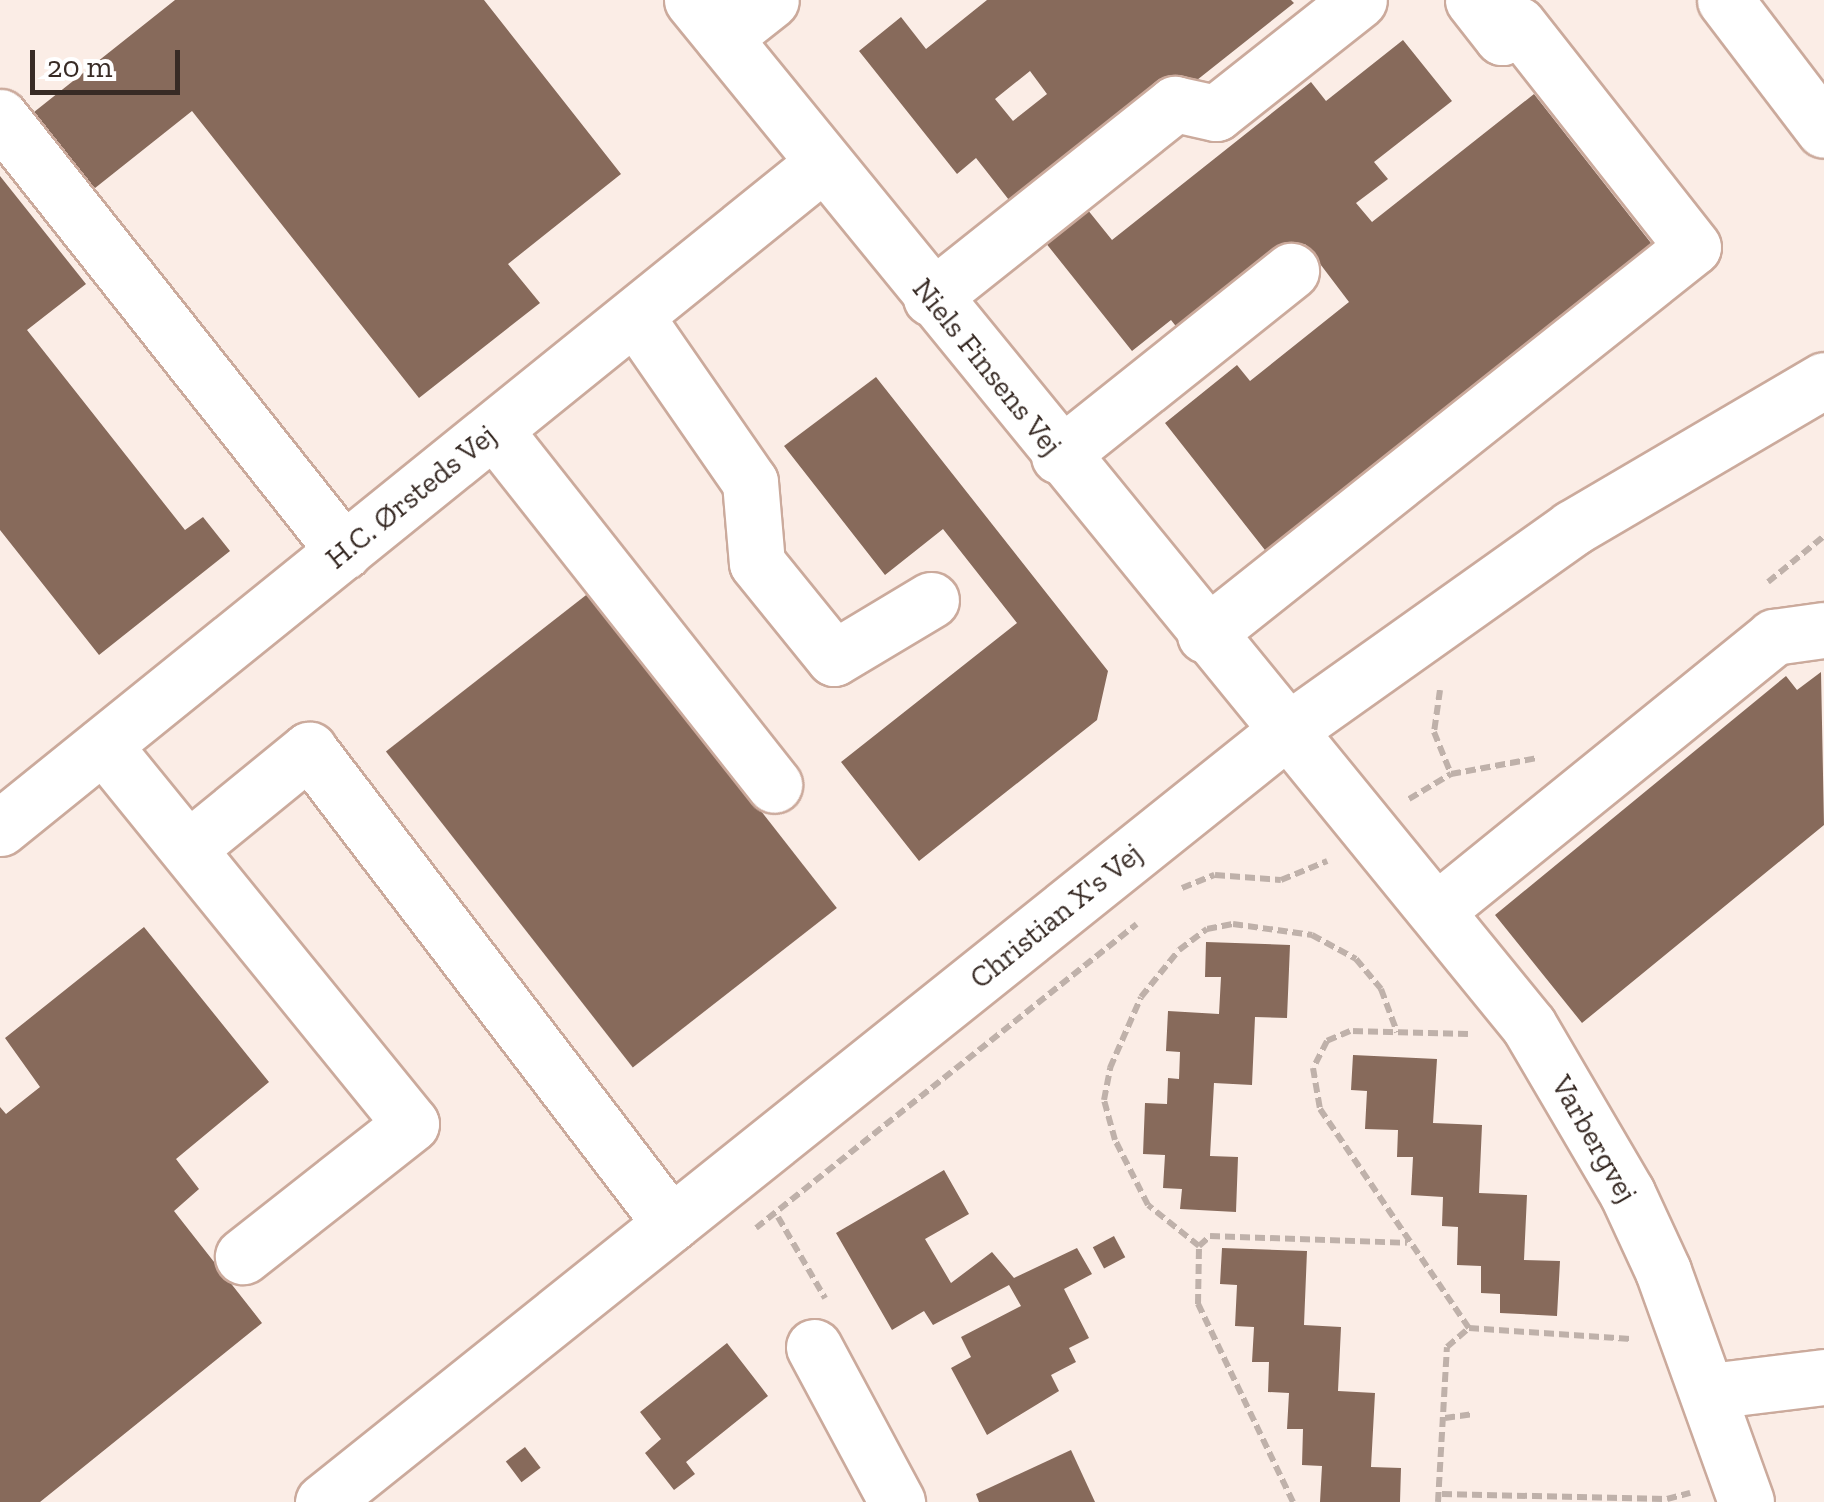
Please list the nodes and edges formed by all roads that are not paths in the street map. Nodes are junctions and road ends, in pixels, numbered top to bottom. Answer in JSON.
{"nodes":[{"id":1,"x":771,"y":0,"type":"edge"},
{"id":2,"x":1358,"y":0,"type":"edge"},
{"id":3,"x":1473,"y":0,"type":"edge"},
{"id":4,"x":1725,"y":0,"type":"edge"},
{"id":5,"x":708,"y":19,"type":"edge"},
{"id":6,"x":0,"y":117,"type":"edge"},
{"id":7,"x":1824,"y":130,"type":"edge"},
{"id":8,"x":822,"y":164,"type":"junction"},
{"id":9,"x":1291,"y":271,"type":"dead end"},
{"id":10,"x":931,"y":298,"type":"junction"},
{"id":11,"x":635,"y":316,"type":"junction"},
{"id":12,"x":1824,"y":380,"type":"edge"},
{"id":13,"x":494,"y":430,"type":"junction"},
{"id":14,"x":1059,"y":456,"type":"junction"},
{"id":15,"x":344,"y":552,"type":"junction"},
{"id":16,"x":930,"y":600,"type":"dead end"},
{"id":17,"x":1824,"y":630,"type":"edge"},
{"id":18,"x":1204,"y":634,"type":"junction"},
{"id":19,"x":1284,"y":733,"type":"junction"},
{"id":20,"x":103,"y":745,"type":"junction"},
{"id":21,"x":774,"y":785,"type":"dead end"},
{"id":22,"x":0,"y":828,"type":"edge"},
{"id":23,"x":190,"y":847,"type":"junction"},
{"id":24,"x":1437,"y":910,"type":"junction"},
{"id":25,"x":671,"y":1224,"type":"junction"},
{"id":26,"x":243,"y":1256,"type":"dead end"},
{"id":27,"x":814,"y":1346,"type":"road end"},
{"id":28,"x":1824,"y":1377,"type":"edge"},
{"id":29,"x":1710,"y":1391,"type":"junction"},
{"id":30,"x":1743,"y":1491,"type":"edge"},
{"id":31,"x":324,"y":1502,"type":"edge"},
{"id":32,"x":898,"y":1502,"type":"edge"}],
"edges":[{"from":1,"to":5,"type":"street"},
{"from":2,"to":10,"type":"street"},
{"from":3,"to":18,"type":"street"},
{"from":4,"to":7,"type":"street"},
{"from":5,"to":8,"type":"street","name":"Niels Finsens Vej"},
{"from":6,"to":15,"type":"street"},
{"from":8,"to":10,"type":"street","name":"Niels Finsens Vej"},
{"from":8,"to":11,"type":"street","name":"H.C. Ørsteds Vej"},
{"from":9,"to":14,"type":"street"},
{"from":10,"to":14,"type":"street","name":"Niels Finsens Vej"},
{"from":11,"to":13,"type":"street","name":"H.C. Ørsteds Vej"},
{"from":11,"to":16,"type":"street"},
{"from":12,"to":19,"type":"street","name":"Christian X's Vej"},
{"from":13,"to":15,"type":"street","name":"H.C. Ørsteds Vej"},
{"from":13,"to":21,"type":"street"},
{"from":14,"to":18,"type":"street","name":"Niels Finsens Vej"},
{"from":15,"to":20,"type":"street","name":"H.C. Ørsteds Vej"},
{"from":17,"to":24,"type":"street"},
{"from":18,"to":19,"type":"street","name":"Niels Finsens Vej"},
{"from":19,"to":24,"type":"street","name":"Varbergvej"},
{"from":19,"to":25,"type":"street","name":"Christian X's Vej"},
{"from":20,"to":22,"type":"street","name":"H.C. Ørsteds Vej"},
{"from":20,"to":23,"type":"street"},
{"from":23,"to":25,"type":"street"},
{"from":23,"to":26,"type":"street"},
{"from":24,"to":29,"type":"street","name":"Varbergvej"},
{"from":25,"to":31,"type":"street","name":"Christian X's Vej"},
{"from":27,"to":32,"type":"street"},
{"from":28,"to":29,"type":"street"},
{"from":29,"to":30,"type":"street","name":"Varbergvej"}]}
